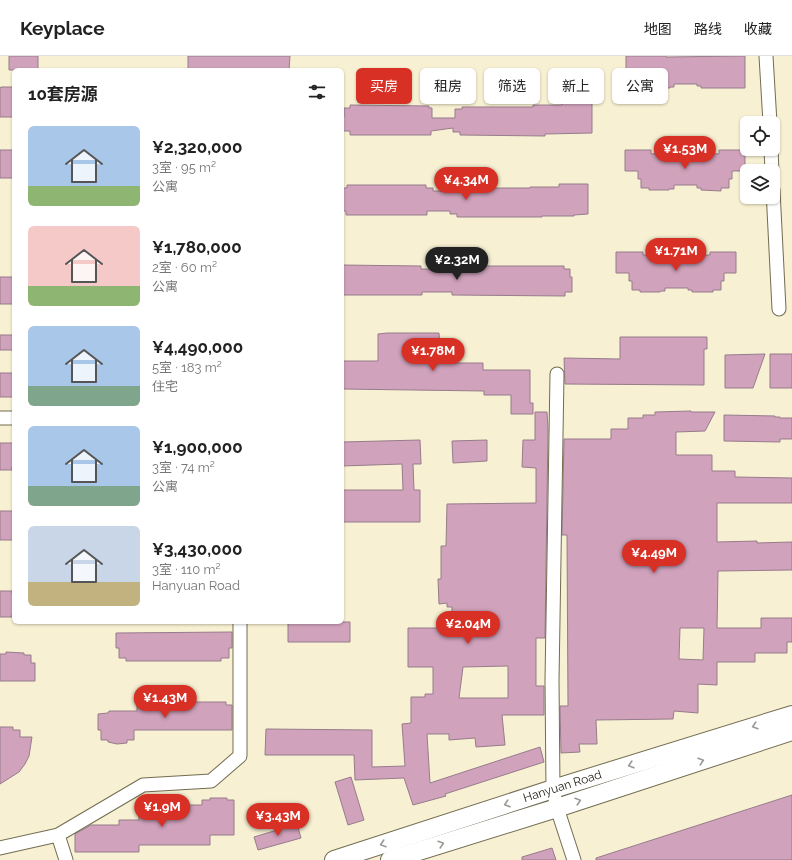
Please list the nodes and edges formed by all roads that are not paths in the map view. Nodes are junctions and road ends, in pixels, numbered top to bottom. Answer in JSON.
{"nodes":[{"id":1,"x":766,"y":56,"type":"edge"},
{"id":2,"x":770,"y":116,"type":"edge"},
{"id":3,"x":774,"y":204,"type":"edge"},
{"id":4,"x":779,"y":309,"type":"dead end"},
{"id":5,"x":557,"y":374,"type":"dead end"},
{"id":6,"x":0,"y":418,"type":"edge"},
{"id":7,"x":12,"y":418,"type":"edge"},
{"id":8,"x":240,"y":624,"type":"edge"},
{"id":9,"x":792,"y":715,"type":"edge"},
{"id":10,"x":792,"y":731,"type":"edge"},
{"id":11,"x":553,"y":789,"type":"junction"},
{"id":12,"x":557,"y":808,"type":"junction"},
{"id":13,"x":58,"y":836,"type":"junction"},
{"id":14,"x":0,"y":848,"type":"edge"},
{"id":15,"x":66,"y":860,"type":"edge"},
{"id":16,"x":334,"y":860,"type":"edge"},
{"id":17,"x":390,"y":860,"type":"edge"},
{"id":18,"x":574,"y":860,"type":"edge"}],
"edges":[{"from":1,"to":2,"type":"street"},
{"from":3,"to":4,"type":"street"},
{"from":5,"to":11,"type":"street"},
{"from":6,"to":7,"type":"street"},
{"from":8,"to":13,"type":"street"},
{"from":9,"to":11,"type":"main road","name":"Hanyuan Road","one_way":true},
{"from":12,"to":10,"type":"main road","name":"Hanyuan Road","one_way":true},
{"from":11,"to":12,"type":"street"},
{"from":11,"to":16,"type":"main road","name":"Hanyuan Road","one_way":true},
{"from":17,"to":12,"type":"main road","name":"Hanyuan Road","one_way":true},
{"from":12,"to":18,"type":"street"},
{"from":13,"to":14,"type":"street"},
{"from":13,"to":15,"type":"street"}]}
